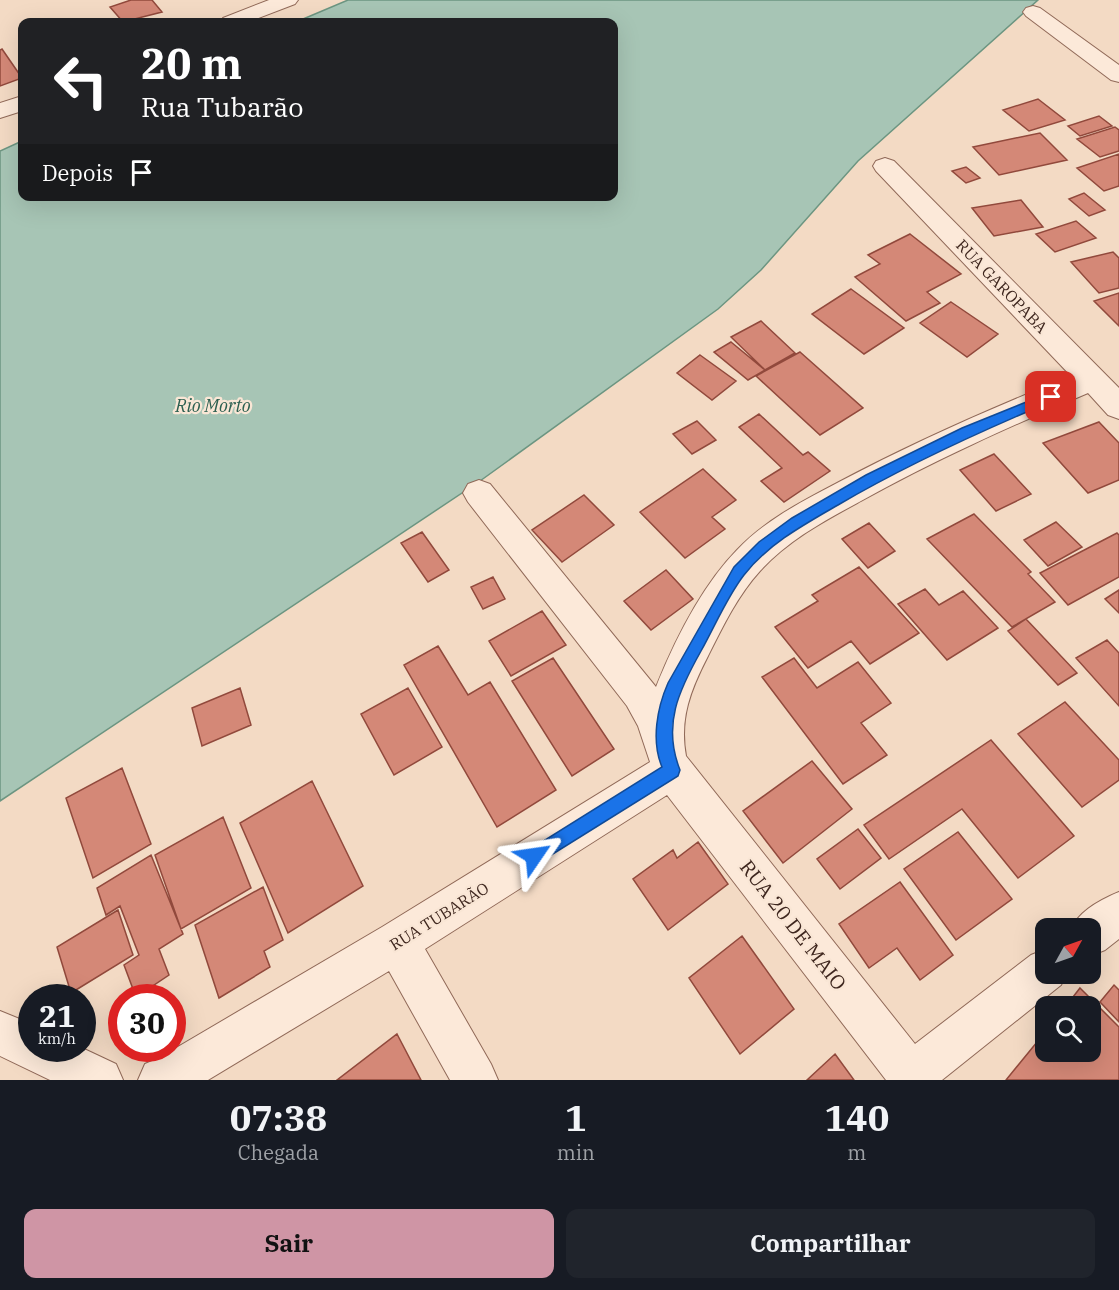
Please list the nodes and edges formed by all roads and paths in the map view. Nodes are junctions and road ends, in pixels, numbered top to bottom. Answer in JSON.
{"nodes":[{"id":1,"x":288,"y":0,"type":"edge"},
{"id":2,"x":1033,"y":12,"type":"dead end"},
{"id":3,"x":241,"y":18,"type":"edge"},
{"id":4,"x":1119,"y":75,"type":"edge"},
{"id":5,"x":18,"y":104,"type":"edge"},
{"id":6,"x":0,"y":111,"type":"edge"},
{"id":7,"x":885,"y":166,"type":"dead end"},
{"id":8,"x":1093,"y":380,"type":"junction"},
{"id":9,"x":1119,"y":406,"type":"edge"},
{"id":10,"x":479,"y":493,"type":"dead end"},
{"id":11,"x":674,"y":686,"type":"junction"},
{"id":12,"x":634,"y":687,"type":"junction"},
{"id":13,"x":668,"y":759,"type":"junction"},
{"id":14,"x":1119,"y":913,"type":"edge"},
{"id":15,"x":1101,"y":927,"type":"edge"},
{"id":16,"x":397,"y":942,"type":"junction"},
{"id":17,"x":1035,"y":979,"type":"edge"},
{"id":18,"x":0,"y":1033,"type":"edge"},
{"id":19,"x":18,"y":1041,"type":"edge"},
{"id":20,"x":62,"y":1062,"type":"edge"},
{"id":21,"x":913,"y":1078,"type":"edge"},
{"id":22,"x":100,"y":1080,"type":"edge"},
{"id":23,"x":160,"y":1080,"type":"edge"},
{"id":24,"x":475,"y":1080,"type":"edge"}],
"edges":[{"from":1,"to":3,"type":"street"},
{"from":2,"to":4,"type":"street"},
{"from":5,"to":6,"type":"street"},
{"from":7,"to":8,"type":"street","name":"RUA GAROPABA"},
{"from":8,"to":9,"type":"street","name":"RUA GAROPABA"},
{"from":8,"to":11,"type":"street"},
{"from":10,"to":12,"type":"street","name":"RUA 20 DE MAIO"},
{"from":11,"to":12,"type":"street"},
{"from":11,"to":13,"type":"street"},
{"from":12,"to":13,"type":"street","name":"RUA 20 DE MAIO"},
{"from":13,"to":16,"type":"street","name":"RUA TUBARÃO"},
{"from":13,"to":21,"type":"street","name":"RUA 20 DE MAIO"},
{"from":14,"to":15,"type":"street"},
{"from":16,"to":23,"type":"street","name":"RUA TUBARÃO"},
{"from":16,"to":24,"type":"street"},
{"from":17,"to":21,"type":"street"},
{"from":18,"to":19,"type":"street"},
{"from":20,"to":22,"type":"street"}]}
